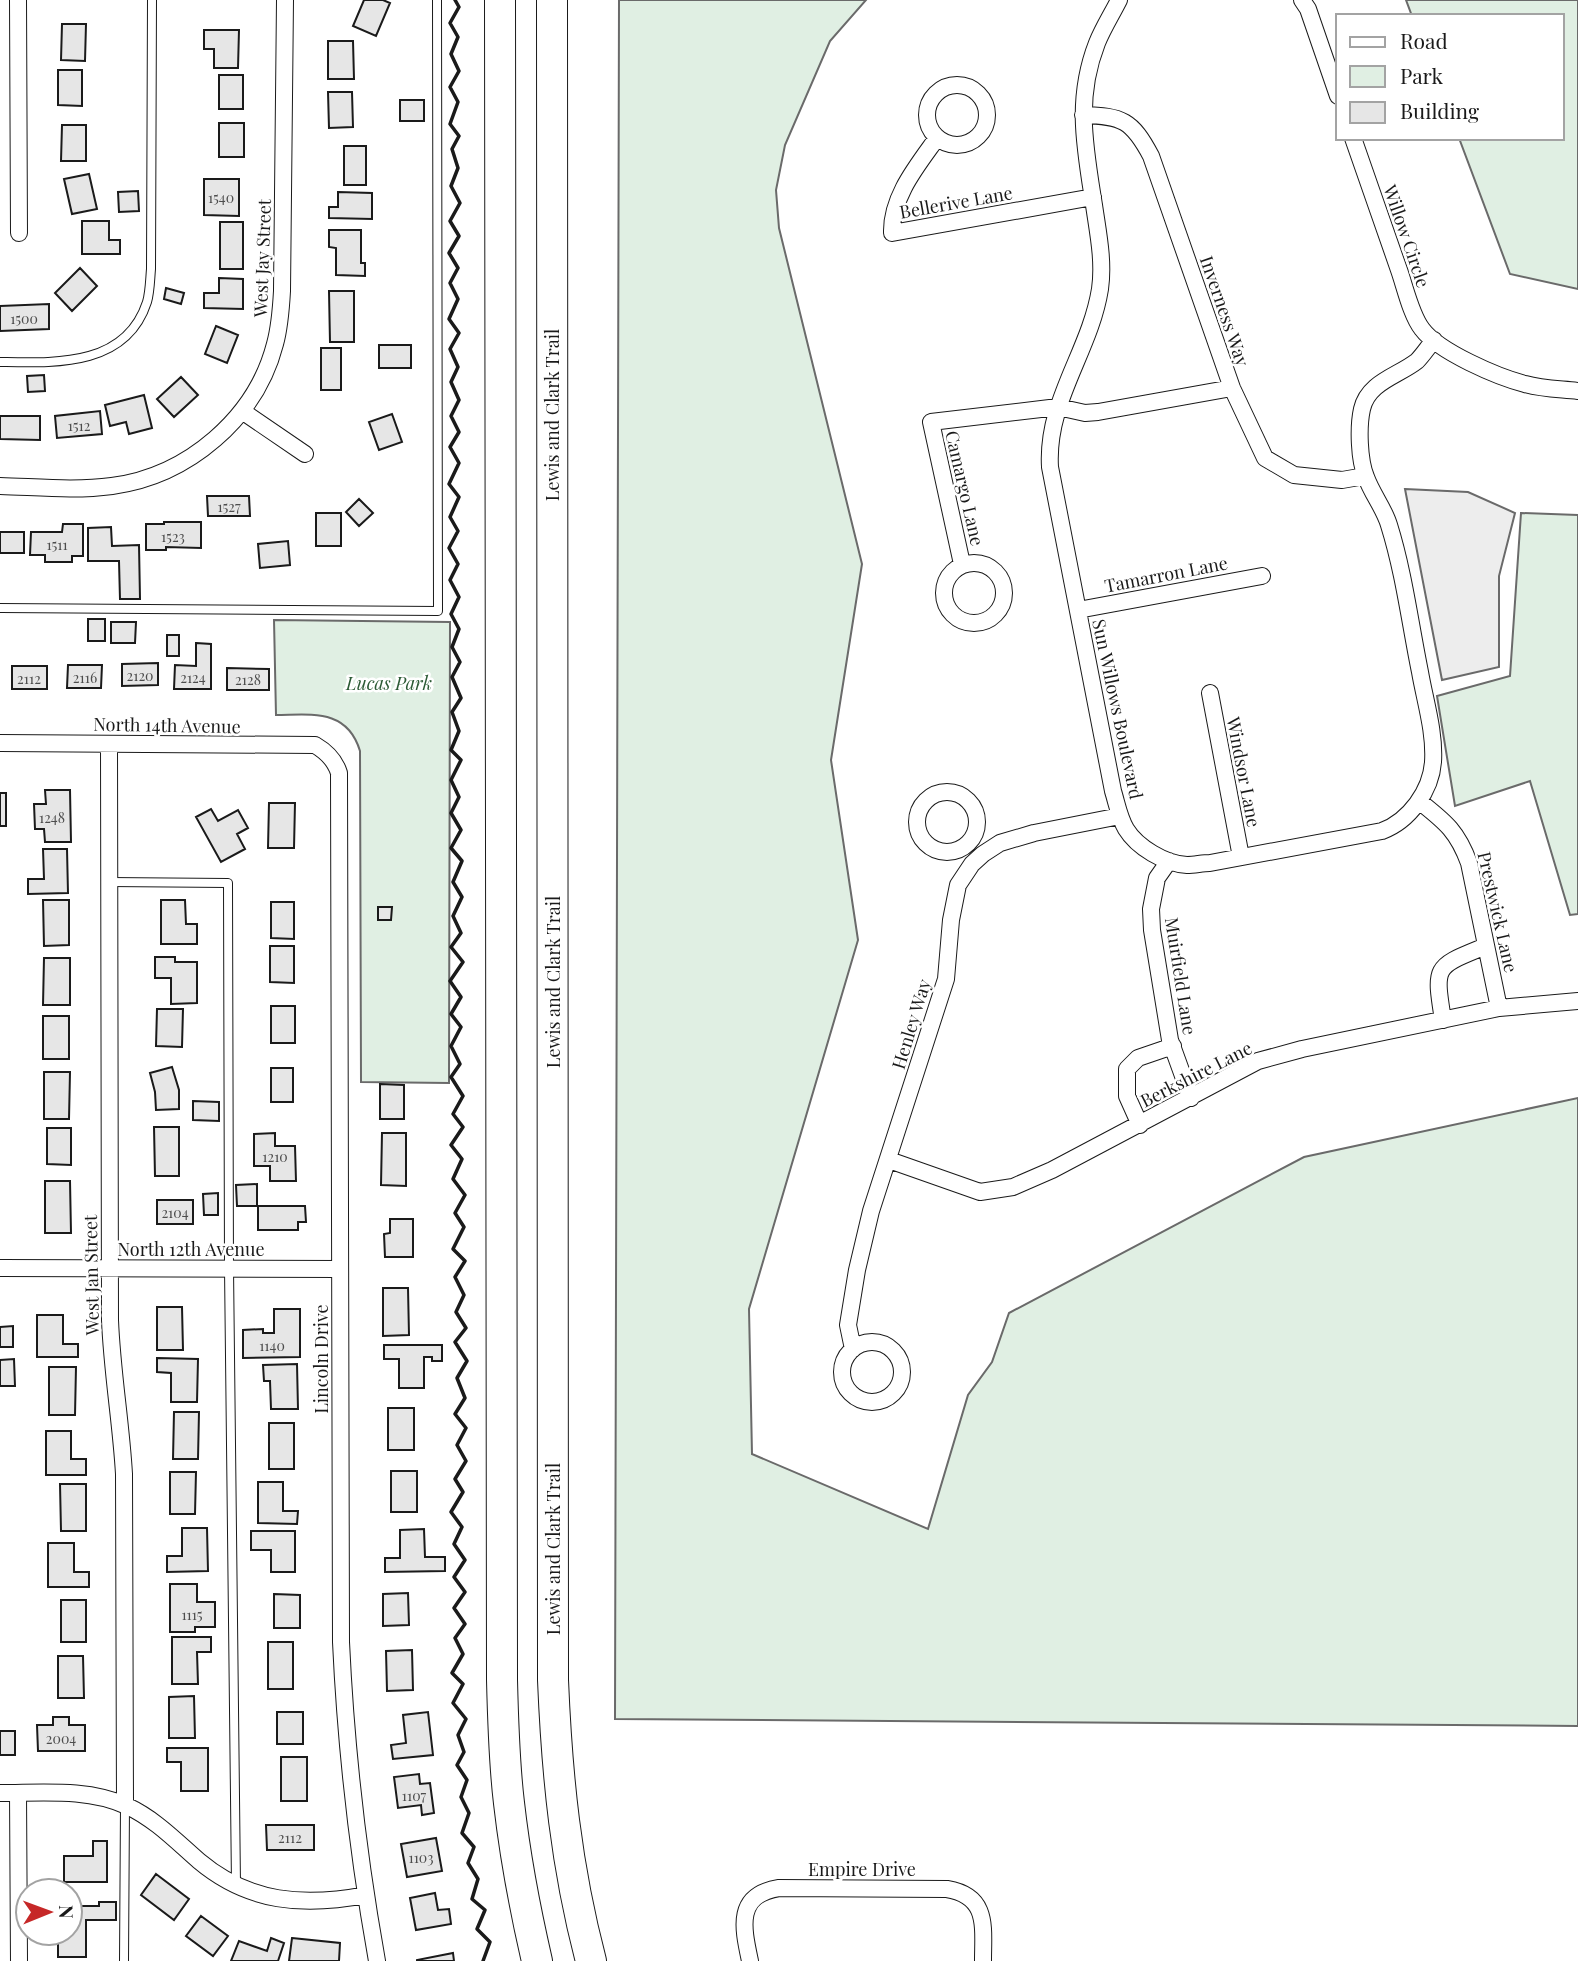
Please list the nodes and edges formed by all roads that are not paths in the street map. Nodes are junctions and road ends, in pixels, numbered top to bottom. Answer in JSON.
{"nodes":[{"id":1,"x":18,"y":0,"type":"edge"},
{"id":2,"x":152,"y":0,"type":"edge"},
{"id":3,"x":285,"y":0,"type":"edge"},
{"id":4,"x":437,"y":0,"type":"edge"},
{"id":5,"x":500,"y":0,"type":"edge"},
{"id":6,"x":552,"y":0,"type":"edge"},
{"id":7,"x":1119,"y":0,"type":"edge"},
{"id":8,"x":1302,"y":0,"type":"edge"},
{"id":9,"x":1336,"y":90,"type":"edge"},
{"id":10,"x":1083,"y":115,"type":"junction"},
{"id":11,"x":937,"y":138,"type":"dead end"},
{"id":12,"x":1354,"y":140,"type":"edge"},
{"id":13,"x":1093,"y":197,"type":"junction"},
{"id":14,"x":19,"y":233,"type":"dead end"},
{"id":15,"x":1434,"y":340,"type":"junction"},
{"id":16,"x":0,"y":362,"type":"edge"},
{"id":17,"x":1232,"y":388,"type":"junction"},
{"id":18,"x":1578,"y":391,"type":"edge"},
{"id":19,"x":1058,"y":407,"type":"junction"},
{"id":20,"x":242,"y":411,"type":"junction"},
{"id":21,"x":305,"y":454,"type":"dead end"},
{"id":22,"x":1365,"y":476,"type":"junction"},
{"id":23,"x":0,"y":486,"type":"edge"},
{"id":24,"x":962,"y":564,"type":"dead end"},
{"id":25,"x":1262,"y":576,"type":"dead end"},
{"id":26,"x":0,"y":608,"type":"edge"},
{"id":27,"x":1078,"y":610,"type":"junction"},
{"id":28,"x":1210,"y":693,"type":"dead end"},
{"id":29,"x":0,"y":743,"type":"edge"},
{"id":30,"x":109,"y":744,"type":"junction"},
{"id":31,"x":331,"y":756,"type":"joint"},
{"id":32,"x":1419,"y":801,"type":"junction"},
{"id":33,"x":1120,"y":816,"type":"junction"},
{"id":34,"x":972,"y":841,"type":"dead end"},
{"id":35,"x":983,"y":854,"type":"junction"},
{"id":36,"x":1241,"y":857,"type":"junction"},
{"id":37,"x":1169,"y":861,"type":"junction"},
{"id":38,"x":109,"y":882,"type":"junction"},
{"id":39,"x":1486,"y":946,"type":"junction"},
{"id":40,"x":1578,"y":1001,"type":"edge"},
{"id":41,"x":1499,"y":1008,"type":"junction"},
{"id":42,"x":1443,"y":1020,"type":"junction"},
{"id":43,"x":1173,"y":1046,"type":"junction"},
{"id":44,"x":1191,"y":1098,"type":"junction"},
{"id":45,"x":1140,"y":1125,"type":"junction"},
{"id":46,"x":889,"y":1160,"type":"junction"},
{"id":47,"x":0,"y":1268,"type":"edge"},
{"id":48,"x":109,"y":1268,"type":"junction"},
{"id":49,"x":229,"y":1268,"type":"junction"},
{"id":50,"x":340,"y":1269,"type":"junction"},
{"id":51,"x":853,"y":1349,"type":"dead end"},
{"id":52,"x":0,"y":1793,"type":"edge"},
{"id":53,"x":18,"y":1793,"type":"junction"},
{"id":54,"x":125,"y":1805,"type":"junction"},
{"id":55,"x":570,"y":1870,"type":"junction"},
{"id":56,"x":236,"y":1885,"type":"junction"},
{"id":57,"x":366,"y":1895,"type":"junction"},
{"id":58,"x":19,"y":1961,"type":"edge"},
{"id":59,"x":124,"y":1961,"type":"edge"},
{"id":60,"x":377,"y":1961,"type":"edge"},
{"id":61,"x":537,"y":1961,"type":"edge"},
{"id":62,"x":591,"y":1961,"type":"edge"},
{"id":63,"x":603,"y":1961,"type":"edge"},
{"id":64,"x":750,"y":1961,"type":"edge"},
{"id":65,"x":983,"y":1961,"type":"edge"}],
"edges":[{"from":1,"to":14,"type":"street"},
{"from":2,"to":16,"type":"lane"},
{"from":3,"to":20,"type":"street","name":"West Jay Street"},
{"from":4,"to":26,"type":"lane"},
{"from":5,"to":61,"type":"highway"},
{"from":6,"to":55,"type":"highway","name":"Lewis and Clark Trail"},
{"from":7,"to":10,"type":"street","name":"Sun Willows Boulevard"},
{"from":8,"to":9,"type":"street"},
{"from":10,"to":13,"type":"street","name":"Sun Willows Boulevard"},
{"from":10,"to":17,"type":"street","name":"Inverness Way"},
{"from":11,"to":13,"type":"street","name":"Bellerive Lane"},
{"from":12,"to":15,"type":"street","name":"Willow Circle"},
{"from":13,"to":19,"type":"street","name":"Sun Willows Boulevard"},
{"from":15,"to":18,"type":"street"},
{"from":15,"to":22,"type":"street","name":"Sun Willows Boulevard"},
{"from":17,"to":19,"type":"street"},
{"from":17,"to":22,"type":"street","name":"Inverness Way"},
{"from":19,"to":24,"type":"street","name":"Camargo Lane"},
{"from":19,"to":27,"type":"street","name":"Sun Willows Boulevard"},
{"from":20,"to":21,"type":"street"},
{"from":20,"to":23,"type":"street","name":"West Jay Street"},
{"from":22,"to":32,"type":"street","name":"Sun Willows Boulevard"},
{"from":25,"to":27,"type":"street","name":"Tamarron Lane"},
{"from":27,"to":33,"type":"street","name":"Sun Willows Boulevard"},
{"from":28,"to":36,"type":"street","name":"Windsor Lane"},
{"from":29,"to":30,"type":"street","name":"North 14th Avenue"},
{"from":30,"to":31,"type":"street","name":"North 14th Avenue"},
{"from":30,"to":38,"type":"street","name":"West Jan Street"},
{"from":31,"to":50,"type":"street","name":"Lincoln Drive"},
{"from":32,"to":36,"type":"street","name":"Sun Willows Boulevard"},
{"from":32,"to":39,"type":"street","name":"Prestwick Lane"},
{"from":33,"to":35,"type":"street","name":"Henley Way"},
{"from":33,"to":37,"type":"street","name":"Sun Willows Boulevard"},
{"from":34,"to":35,"type":"street"},
{"from":35,"to":46,"type":"street","name":"Henley Way"},
{"from":36,"to":37,"type":"street","name":"Sun Willows Boulevard"},
{"from":37,"to":43,"type":"street","name":"Muirfield Lane"},
{"from":38,"to":48,"type":"street","name":"West Jan Street"},
{"from":38,"to":49,"type":"lane"},
{"from":39,"to":41,"type":"street","name":"Prestwick Lane"},
{"from":39,"to":42,"type":"street"},
{"from":40,"to":41,"type":"street","name":"Berkshire Lane"},
{"from":41,"to":42,"type":"street","name":"Berkshire Lane"},
{"from":42,"to":44,"type":"street","name":"Berkshire Lane"},
{"from":43,"to":44,"type":"street","name":"Muirfield Lane"},
{"from":43,"to":45,"type":"street"},
{"from":44,"to":45,"type":"street","name":"Berkshire Lane"},
{"from":45,"to":46,"type":"street","name":"Berkshire Lane"},
{"from":46,"to":51,"type":"street","name":"Henley Way"},
{"from":47,"to":48,"type":"street","name":"North 12th Avenue"},
{"from":48,"to":49,"type":"street","name":"North 12th Avenue"},
{"from":48,"to":54,"type":"street","name":"West Jan Street"},
{"from":49,"to":50,"type":"street","name":"North 12th Avenue"},
{"from":49,"to":56,"type":"lane"},
{"from":50,"to":57,"type":"street","name":"Lincoln Drive"},
{"from":52,"to":53,"type":"street"},
{"from":53,"to":54,"type":"street"},
{"from":53,"to":58,"type":"street"},
{"from":54,"to":56,"type":"street"},
{"from":54,"to":59,"type":"lane"},
{"from":55,"to":62,"type":"highway","name":"Lewis and Clark Trail"},
{"from":55,"to":63,"type":"highway"},
{"from":56,"to":57,"type":"street"},
{"from":57,"to":60,"type":"street","name":"Lincoln Drive"},
{"from":64,"to":65,"type":"street","name":"Empire Drive"}]}
